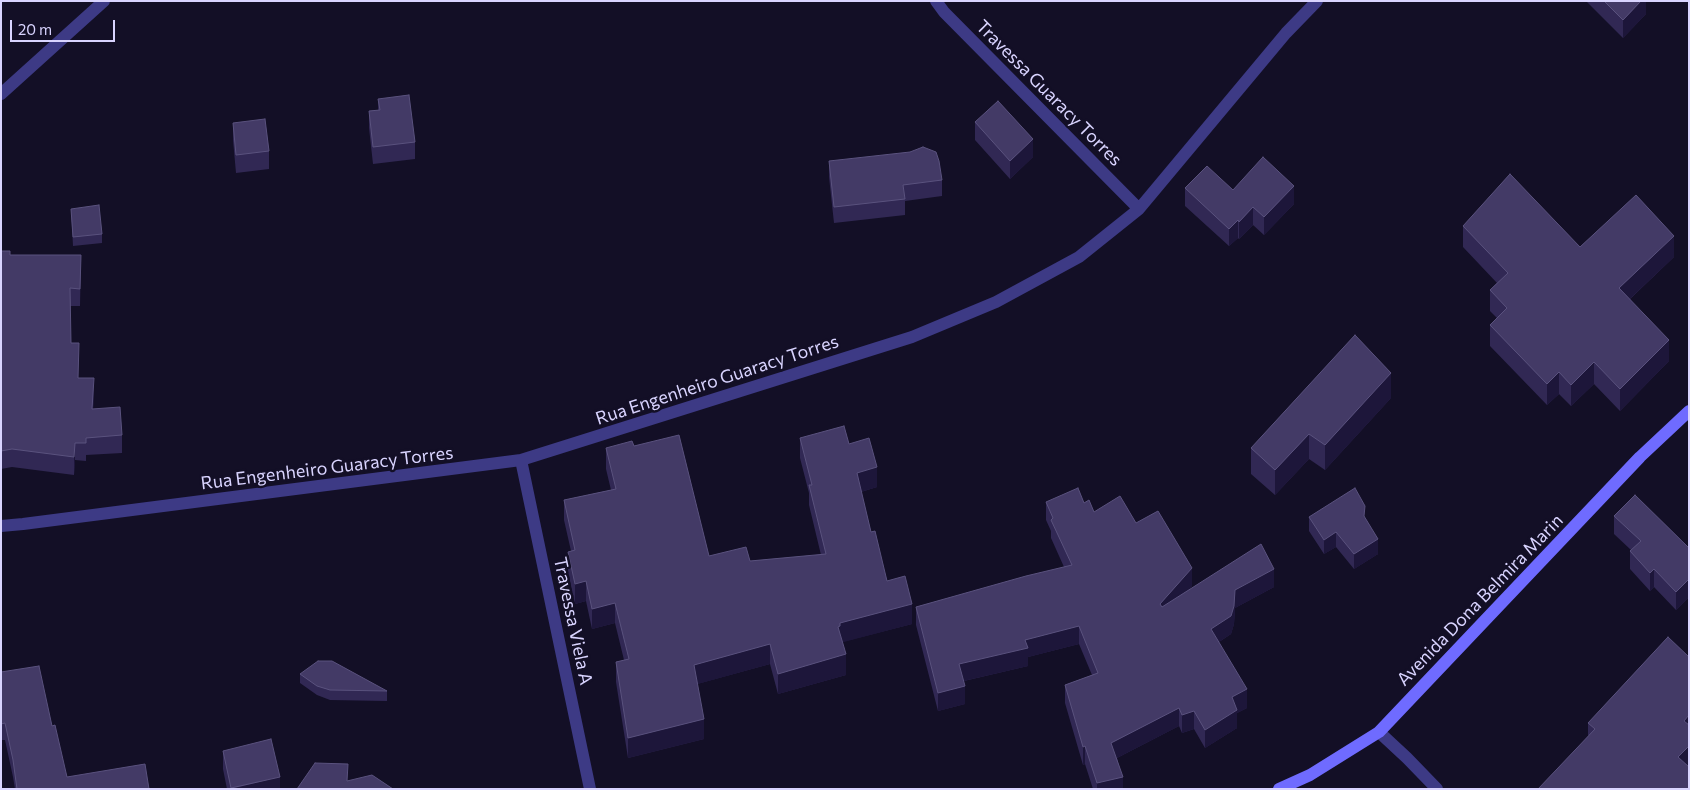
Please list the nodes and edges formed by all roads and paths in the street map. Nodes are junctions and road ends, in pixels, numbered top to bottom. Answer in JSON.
{"nodes":[{"id":1,"x":104,"y":1,"type":"edge"},
{"id":2,"x":936,"y":1,"type":"edge"},
{"id":3,"x":1318,"y":1,"type":"edge"},
{"id":4,"x":1,"y":94,"type":"edge"},
{"id":5,"x":1139,"y":209,"type":"junction"},
{"id":6,"x":1689,"y":411,"type":"edge"},
{"id":7,"x":521,"y":460,"type":"junction"},
{"id":8,"x":1,"y":526,"type":"edge"},
{"id":9,"x":1378,"y":732,"type":"junction"},
{"id":10,"x":590,"y":789,"type":"edge"},
{"id":11,"x":1279,"y":789,"type":"edge"},
{"id":12,"x":1437,"y":789,"type":"edge"}],
"edges":[{"from":1,"to":4,"type":"street"},
{"from":2,"to":5,"type":"street","name":"Travessa Guaracy Torres"},
{"from":3,"to":5,"type":"street","name":"Rua Engenheiro Guaracy Torres"},
{"from":5,"to":7,"type":"street","name":"Rua Engenheiro Guaracy Torres"},
{"from":6,"to":9,"type":"main road","name":"Avenida Dona Belmira Marin"},
{"from":7,"to":8,"type":"street","name":"Rua Engenheiro Guaracy Torres"},
{"from":7,"to":10,"type":"street","name":"Travessa Viela A"},
{"from":9,"to":11,"type":"main road","name":"Avenida Dona Belmira Marin"},
{"from":9,"to":12,"type":"street"}]}
